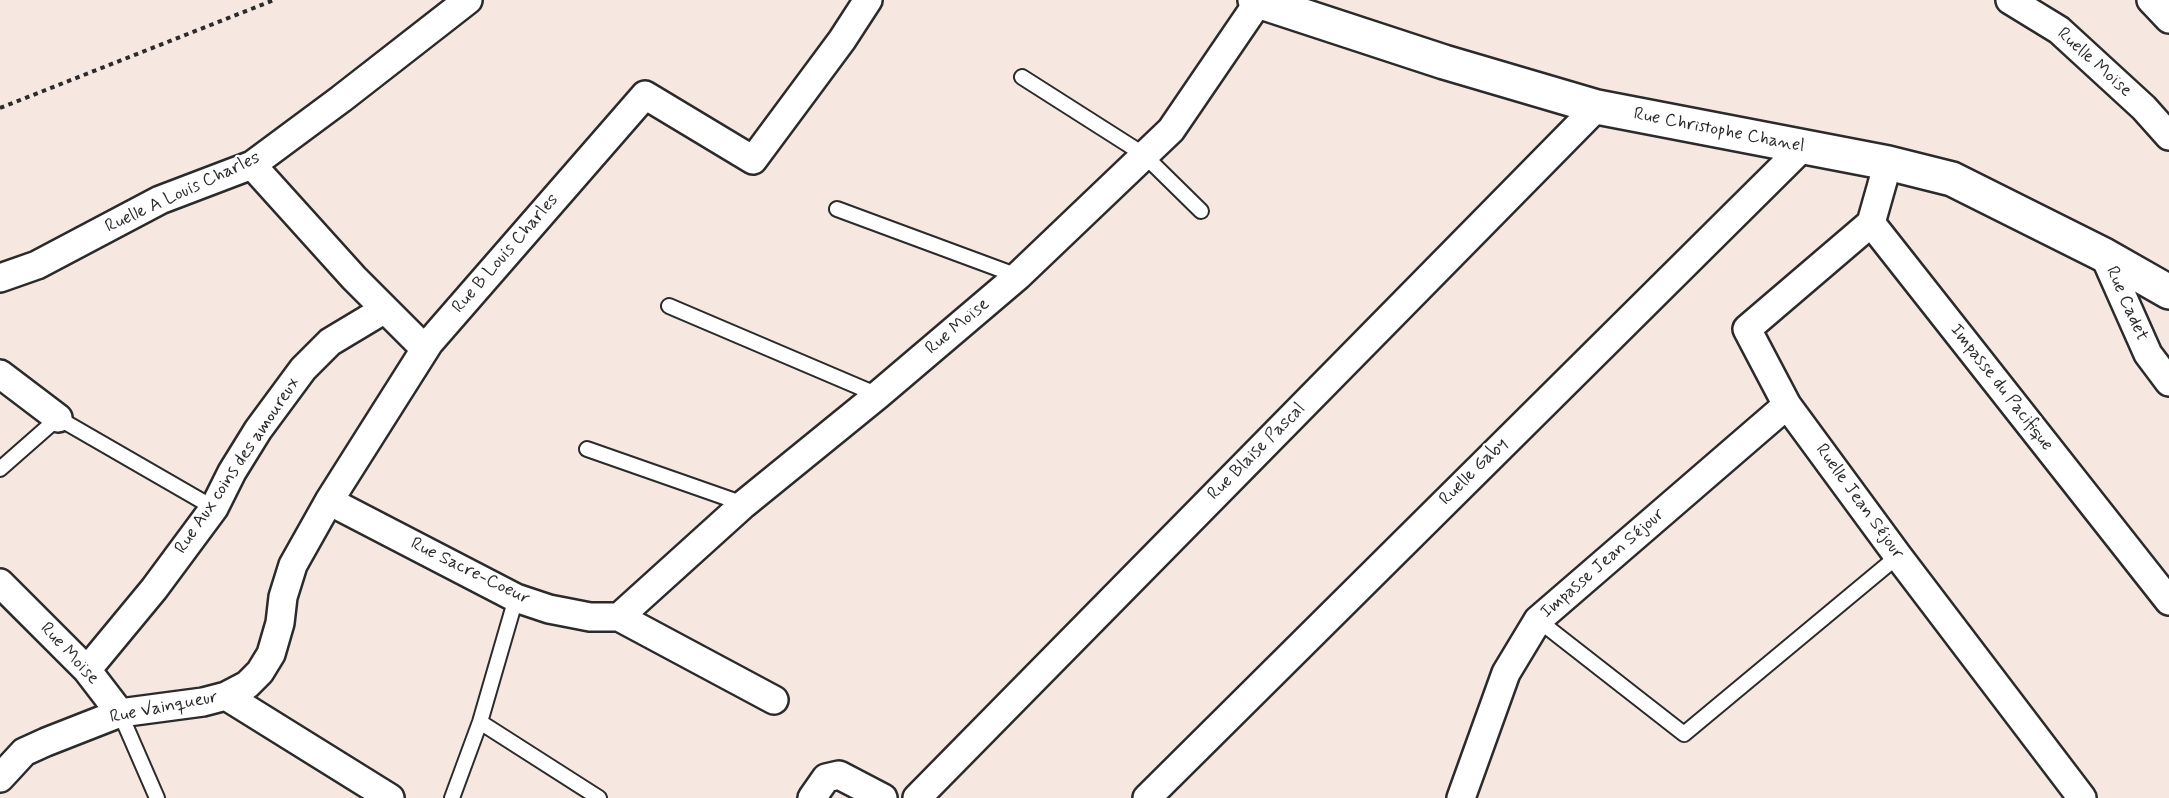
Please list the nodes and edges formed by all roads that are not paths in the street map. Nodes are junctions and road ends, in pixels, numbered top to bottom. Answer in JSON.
{"nodes":[{"id":1,"x":468,"y":0,"type":"edge"},
{"id":2,"x":868,"y":0,"type":"edge"},
{"id":3,"x":2010,"y":0,"type":"edge"},
{"id":4,"x":2151,"y":0,"type":"edge"},
{"id":5,"x":1257,"y":1,"type":"edge"},
{"id":6,"x":2169,"y":19,"type":"edge"},
{"id":7,"x":1022,"y":77,"type":"dead end"},
{"id":8,"x":1597,"y":107,"type":"junction"},
{"id":9,"x":2169,"y":136,"type":"edge"},
{"id":10,"x":1803,"y":147,"type":"junction"},
{"id":11,"x":1143,"y":154,"type":"junction"},
{"id":12,"x":1887,"y":163,"type":"junction"},
{"id":13,"x":252,"y":165,"type":"junction"},
{"id":14,"x":837,"y":209,"type":"dead end"},
{"id":15,"x":1201,"y":211,"type":"dead end"},
{"id":16,"x":1871,"y":223,"type":"junction"},
{"id":17,"x":2104,"y":255,"type":"junction"},
{"id":18,"x":1018,"y":276,"type":"junction"},
{"id":19,"x":0,"y":278,"type":"edge"},
{"id":20,"x":2169,"y":292,"type":"edge"},
{"id":21,"x":669,"y":306,"type":"dead end"},
{"id":22,"x":385,"y":309,"type":"junction"},
{"id":23,"x":425,"y":349,"type":"junction"},
{"id":24,"x":0,"y":374,"type":"edge"},
{"id":25,"x":2169,"y":382,"type":"edge"},
{"id":26,"x":878,"y":395,"type":"junction"},
{"id":27,"x":1787,"y":405,"type":"junction"},
{"id":28,"x":58,"y":418,"type":"junction"},
{"id":29,"x":587,"y":448,"type":"dead end"},
{"id":30,"x":0,"y":469,"type":"edge"},
{"id":31,"x":329,"y":501,"type":"junction"},
{"id":32,"x":744,"y":504,"type":"junction"},
{"id":33,"x":214,"y":508,"type":"junction"},
{"id":34,"x":1898,"y":556,"type":"junction"},
{"id":35,"x":0,"y":583,"type":"edge"},
{"id":36,"x":516,"y":598,"type":"junction"},
{"id":37,"x":2169,"y":601,"type":"edge"},
{"id":38,"x":619,"y":617,"type":"junction"},
{"id":39,"x":1538,"y":620,"type":"junction"},
{"id":40,"x":87,"y":670,"type":"junction"},
{"id":41,"x":226,"y":696,"type":"junction"},
{"id":42,"x":774,"y":700,"type":"dead end"},
{"id":43,"x":120,"y":713,"type":"junction"},
{"id":44,"x":480,"y":722,"type":"junction"},
{"id":45,"x":0,"y":778,"type":"edge"},
{"id":46,"x":2075,"y":795,"type":"edge"},
{"id":47,"x":157,"y":798,"type":"edge"},
{"id":48,"x":390,"y":798,"type":"edge"},
{"id":49,"x":452,"y":798,"type":"edge"},
{"id":50,"x":599,"y":798,"type":"edge"},
{"id":51,"x":812,"y":798,"type":"edge"},
{"id":52,"x":883,"y":798,"type":"edge"},
{"id":53,"x":917,"y":798,"type":"edge"},
{"id":54,"x":1147,"y":798,"type":"edge"},
{"id":55,"x":1461,"y":798,"type":"edge"}],
"edges":[{"from":1,"to":13,"type":"street","name":"Ruelle A Louis Charles"},
{"from":2,"to":23,"type":"street","name":"Rue B Louis Charles"},
{"from":3,"to":9,"type":"street","name":"Ruelle Moïse"},
{"from":4,"to":6,"type":"street"},
{"from":5,"to":8,"type":"street","name":"Rue Christophe Chanel"},
{"from":5,"to":11,"type":"street","name":"Rue Moïse"},
{"from":7,"to":11,"type":"lane"},
{"from":8,"to":10,"type":"street","name":"Rue Christophe Chanel"},
{"from":8,"to":53,"type":"street","name":"Rue Blaise Pascal"},
{"from":10,"to":12,"type":"street","name":"Rue Christophe Chanel"},
{"from":10,"to":54,"type":"street","name":"Ruelle Gaby"},
{"from":11,"to":15,"type":"lane"},
{"from":11,"to":18,"type":"street","name":"Rue Moïse"},
{"from":12,"to":16,"type":"street"},
{"from":12,"to":17,"type":"street","name":"Rue Christophe Chanel"},
{"from":13,"to":19,"type":"street","name":"Ruelle A Louis Charles"},
{"from":13,"to":22,"type":"street"},
{"from":14,"to":18,"type":"lane"},
{"from":16,"to":27,"type":"street","name":"Ruelle Jean Séjour"},
{"from":16,"to":37,"type":"street","name":"Impasse du Pacifique"},
{"from":17,"to":20,"type":"street","name":"Rue Christophe Chanel"},
{"from":17,"to":25,"type":"street","name":"Rue Cadet"},
{"from":18,"to":26,"type":"street","name":"Rue Moïse"},
{"from":21,"to":26,"type":"lane"},
{"from":22,"to":23,"type":"street"},
{"from":22,"to":33,"type":"street","name":"Rue Aux coins des amoureux"},
{"from":23,"to":31,"type":"street","name":"Rue B Louis Charles"},
{"from":24,"to":28,"type":"street"},
{"from":26,"to":32,"type":"street","name":"Rue Moïse"},
{"from":27,"to":34,"type":"street","name":"Ruelle Jean Séjour"},
{"from":27,"to":39,"type":"street","name":"Impasse Jean Séjour"},
{"from":28,"to":30,"type":"lane"},
{"from":28,"to":33,"type":"lane"},
{"from":29,"to":32,"type":"lane"},
{"from":31,"to":36,"type":"street","name":"Rue Sacre-Coeur"},
{"from":31,"to":41,"type":"street","name":"Rue B Louis Charles"},
{"from":32,"to":38,"type":"street","name":"Rue Moïse"},
{"from":33,"to":40,"type":"street","name":"Rue Aux coins des amoureux"},
{"from":34,"to":39,"type":"lane"},
{"from":34,"to":46,"type":"street","name":"Ruelle Jean Séjour"},
{"from":35,"to":40,"type":"street","name":"Rue Moïse"},
{"from":36,"to":38,"type":"street","name":"Rue Sacre-Coeur"},
{"from":36,"to":44,"type":"lane"},
{"from":38,"to":42,"type":"street"},
{"from":39,"to":55,"type":"street","name":"Impasse Jean Séjour"},
{"from":40,"to":43,"type":"street","name":"Rue Moïse"},
{"from":41,"to":43,"type":"street","name":"Rue Vainqueur"},
{"from":41,"to":48,"type":"street","name":"Rue Vainqueur"},
{"from":43,"to":45,"type":"street","name":"Rue Vainqueur"},
{"from":43,"to":47,"type":"lane","name":"Rue Moïse"},
{"from":44,"to":49,"type":"lane"},
{"from":44,"to":50,"type":"lane"},
{"from":51,"to":52,"type":"street"}]}
